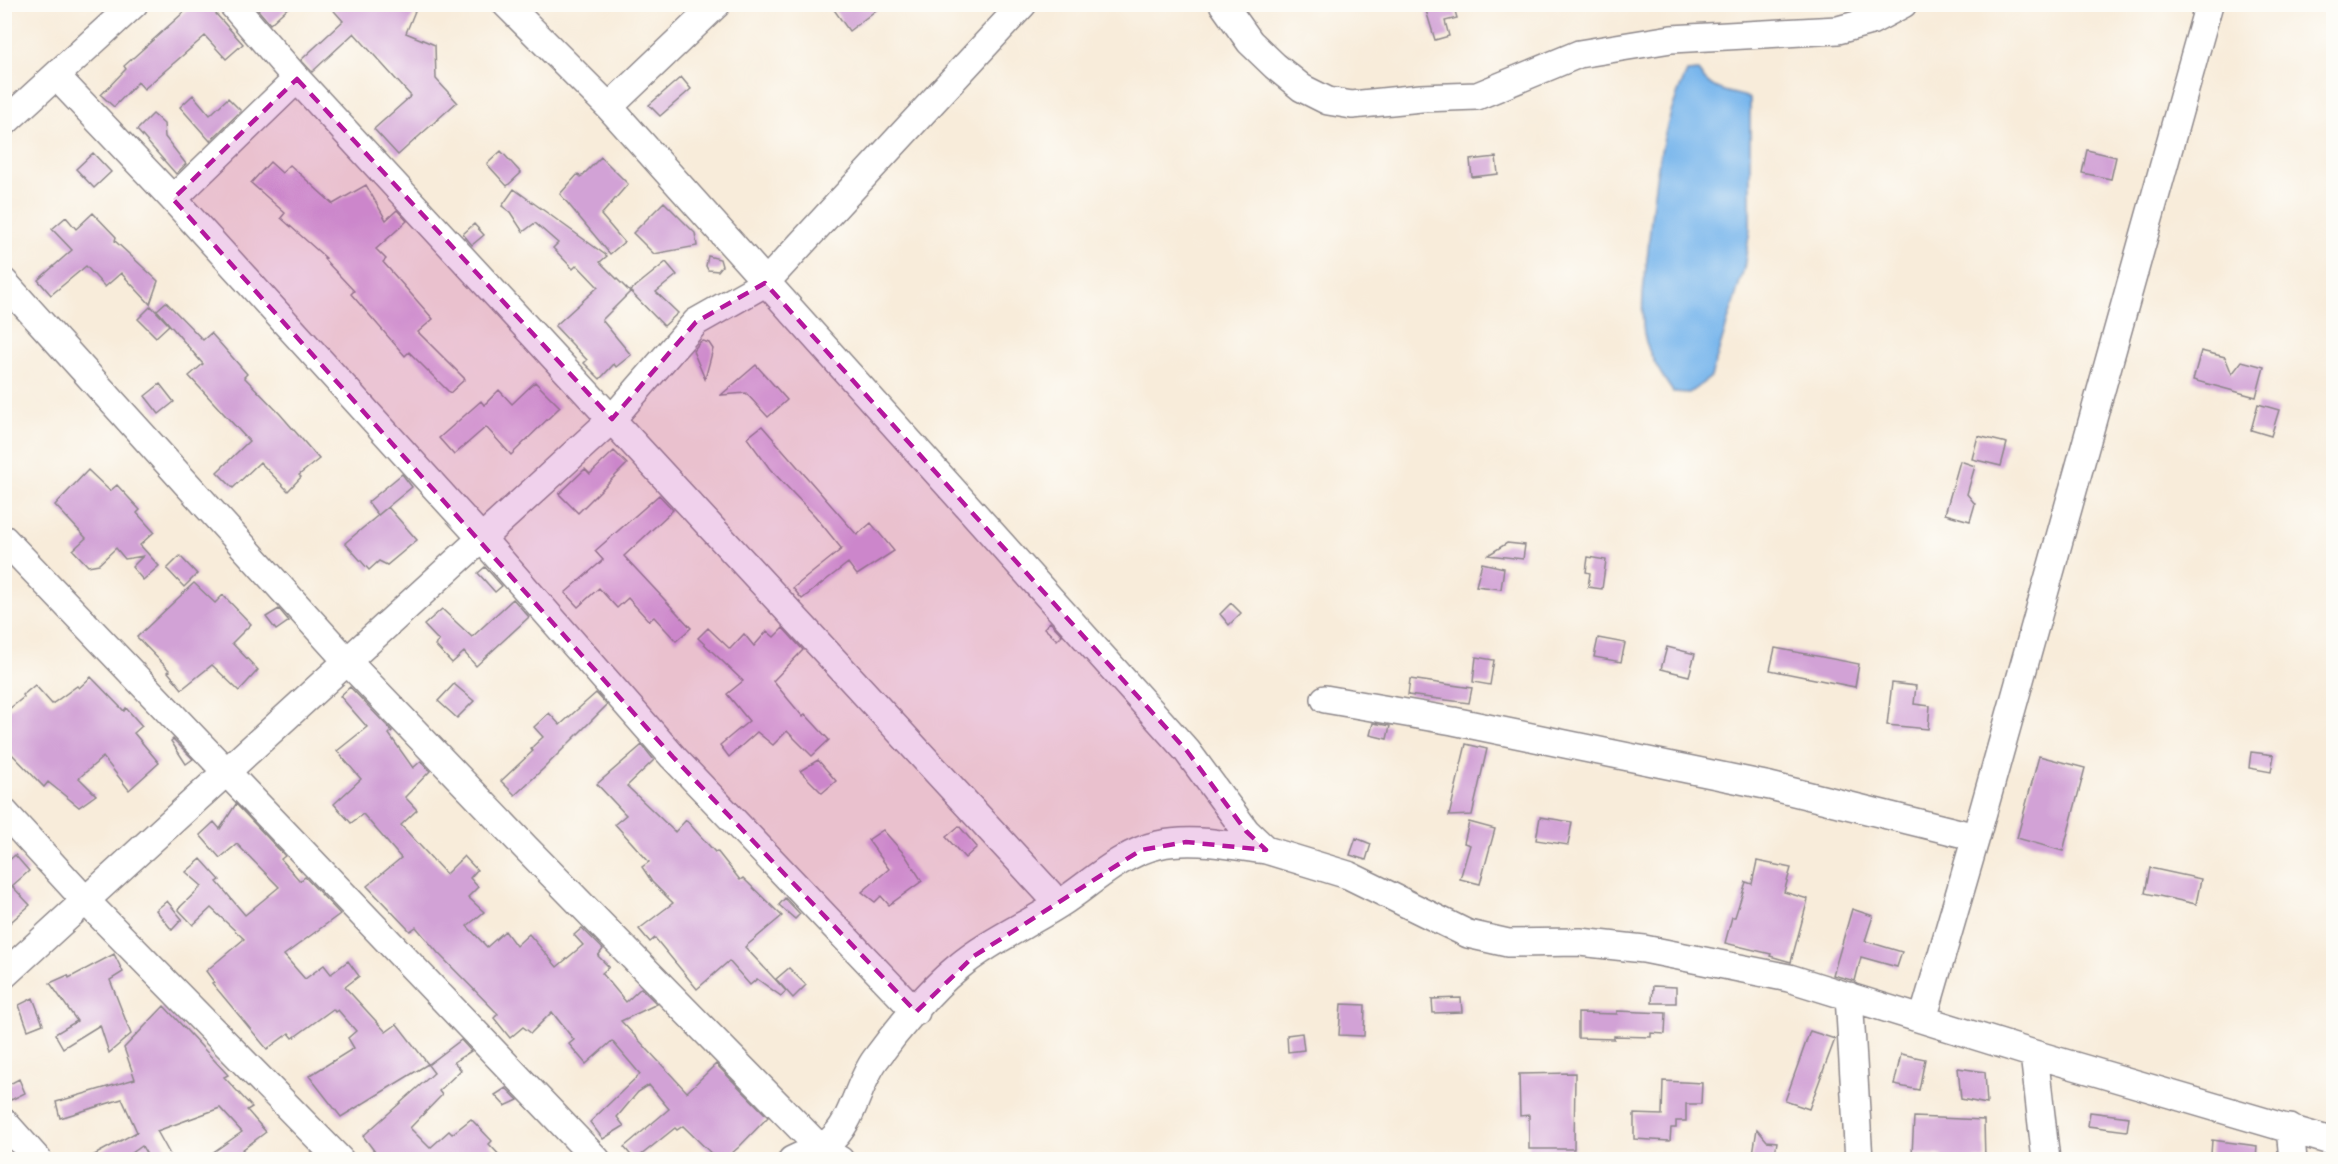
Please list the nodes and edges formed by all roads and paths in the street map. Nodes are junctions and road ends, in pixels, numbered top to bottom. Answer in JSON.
{"nodes":[{"id":1,"x":134,"y":4,"type":"edge"},
{"id":2,"x":232,"y":4,"type":"edge"},
{"id":3,"x":506,"y":4,"type":"edge"},
{"id":4,"x":717,"y":4,"type":"edge"},
{"id":5,"x":1023,"y":4,"type":"edge"},
{"id":6,"x":1223,"y":4,"type":"edge"},
{"id":7,"x":1903,"y":4,"type":"edge"},
{"id":8,"x":2209,"y":4,"type":"edge"},
{"id":9,"x":56,"y":76,"type":"junction"},
{"id":10,"x":297,"y":79,"type":"junction"},
{"id":11,"x":609,"y":107,"type":"junction"},
{"id":12,"x":4,"y":123,"type":"edge"},
{"id":13,"x":173,"y":199,"type":"junction"},
{"id":14,"x":4,"y":282,"type":"edge"},
{"id":15,"x":765,"y":283,"type":"junction"},
{"id":16,"x":612,"y":419,"type":"junction"},
{"id":17,"x":4,"y":539,"type":"edge"},
{"id":18,"x":482,"y":539,"type":"junction"},
{"id":19,"x":347,"y":661,"type":"junction"},
{"id":20,"x":1325,"y":699,"type":"dead end"},
{"id":21,"x":227,"y":772,"type":"junction"},
{"id":22,"x":4,"y":812,"type":"edge"},
{"id":23,"x":1976,"y":837,"type":"junction"},
{"id":24,"x":1266,"y":850,"type":"junction"},
{"id":25,"x":85,"y":900,"type":"junction"},
{"id":26,"x":1059,"y":904,"type":"junction"},
{"id":27,"x":4,"y":975,"type":"edge"},
{"id":28,"x":1849,"y":996,"type":"junction"},
{"id":29,"x":916,"y":1012,"type":"junction"},
{"id":30,"x":1923,"y":1019,"type":"junction"},
{"id":31,"x":2034,"y":1053,"type":"junction"},
{"id":32,"x":4,"y":1122,"type":"edge"},
{"id":33,"x":2290,"y":1128,"type":"junction"},
{"id":34,"x":2334,"y":1142,"type":"edge"},
{"id":35,"x":830,"y":1154,"type":"edge"},
{"id":36,"x":38,"y":1160,"type":"edge"},
{"id":37,"x":340,"y":1160,"type":"edge"},
{"id":38,"x":597,"y":1160,"type":"edge"},
{"id":39,"x":792,"y":1160,"type":"edge"},
{"id":40,"x":1859,"y":1160,"type":"edge"},
{"id":41,"x":2046,"y":1160,"type":"edge"},
{"id":42,"x":2293,"y":1160,"type":"edge"}],
"edges":[{"from":1,"to":9,"type":"street"},
{"from":2,"to":10,"type":"street"},
{"from":3,"to":11,"type":"street"},
{"from":4,"to":11,"type":"street"},
{"from":5,"to":15,"type":"street"},
{"from":6,"to":7,"type":"street"},
{"from":8,"to":23,"type":"street"},
{"from":9,"to":12,"type":"street"},
{"from":9,"to":13,"type":"street"},
{"from":10,"to":13,"type":"street"},
{"from":10,"to":16,"type":"street"},
{"from":11,"to":15,"type":"street"},
{"from":13,"to":18,"type":"street"},
{"from":14,"to":19,"type":"street"},
{"from":15,"to":16,"type":"street"},
{"from":15,"to":24,"type":"street"},
{"from":16,"to":18,"type":"street"},
{"from":16,"to":26,"type":"street"},
{"from":17,"to":21,"type":"street"},
{"from":18,"to":19,"type":"street"},
{"from":18,"to":29,"type":"street"},
{"from":19,"to":21,"type":"street"},
{"from":19,"to":35,"type":"street"},
{"from":20,"to":23,"type":"street"},
{"from":21,"to":25,"type":"street"},
{"from":21,"to":38,"type":"street"},
{"from":22,"to":25,"type":"street"},
{"from":23,"to":30,"type":"street"},
{"from":24,"to":26,"type":"street"},
{"from":24,"to":28,"type":"street"},
{"from":25,"to":27,"type":"street"},
{"from":25,"to":37,"type":"street"},
{"from":26,"to":29,"type":"street"},
{"from":28,"to":30,"type":"street"},
{"from":28,"to":40,"type":"street"},
{"from":29,"to":35,"type":"street"},
{"from":30,"to":31,"type":"street"},
{"from":31,"to":33,"type":"street"},
{"from":31,"to":41,"type":"street"},
{"from":32,"to":36,"type":"street"},
{"from":33,"to":34,"type":"street"},
{"from":33,"to":42,"type":"street"},
{"from":35,"to":39,"type":"street"}]}
